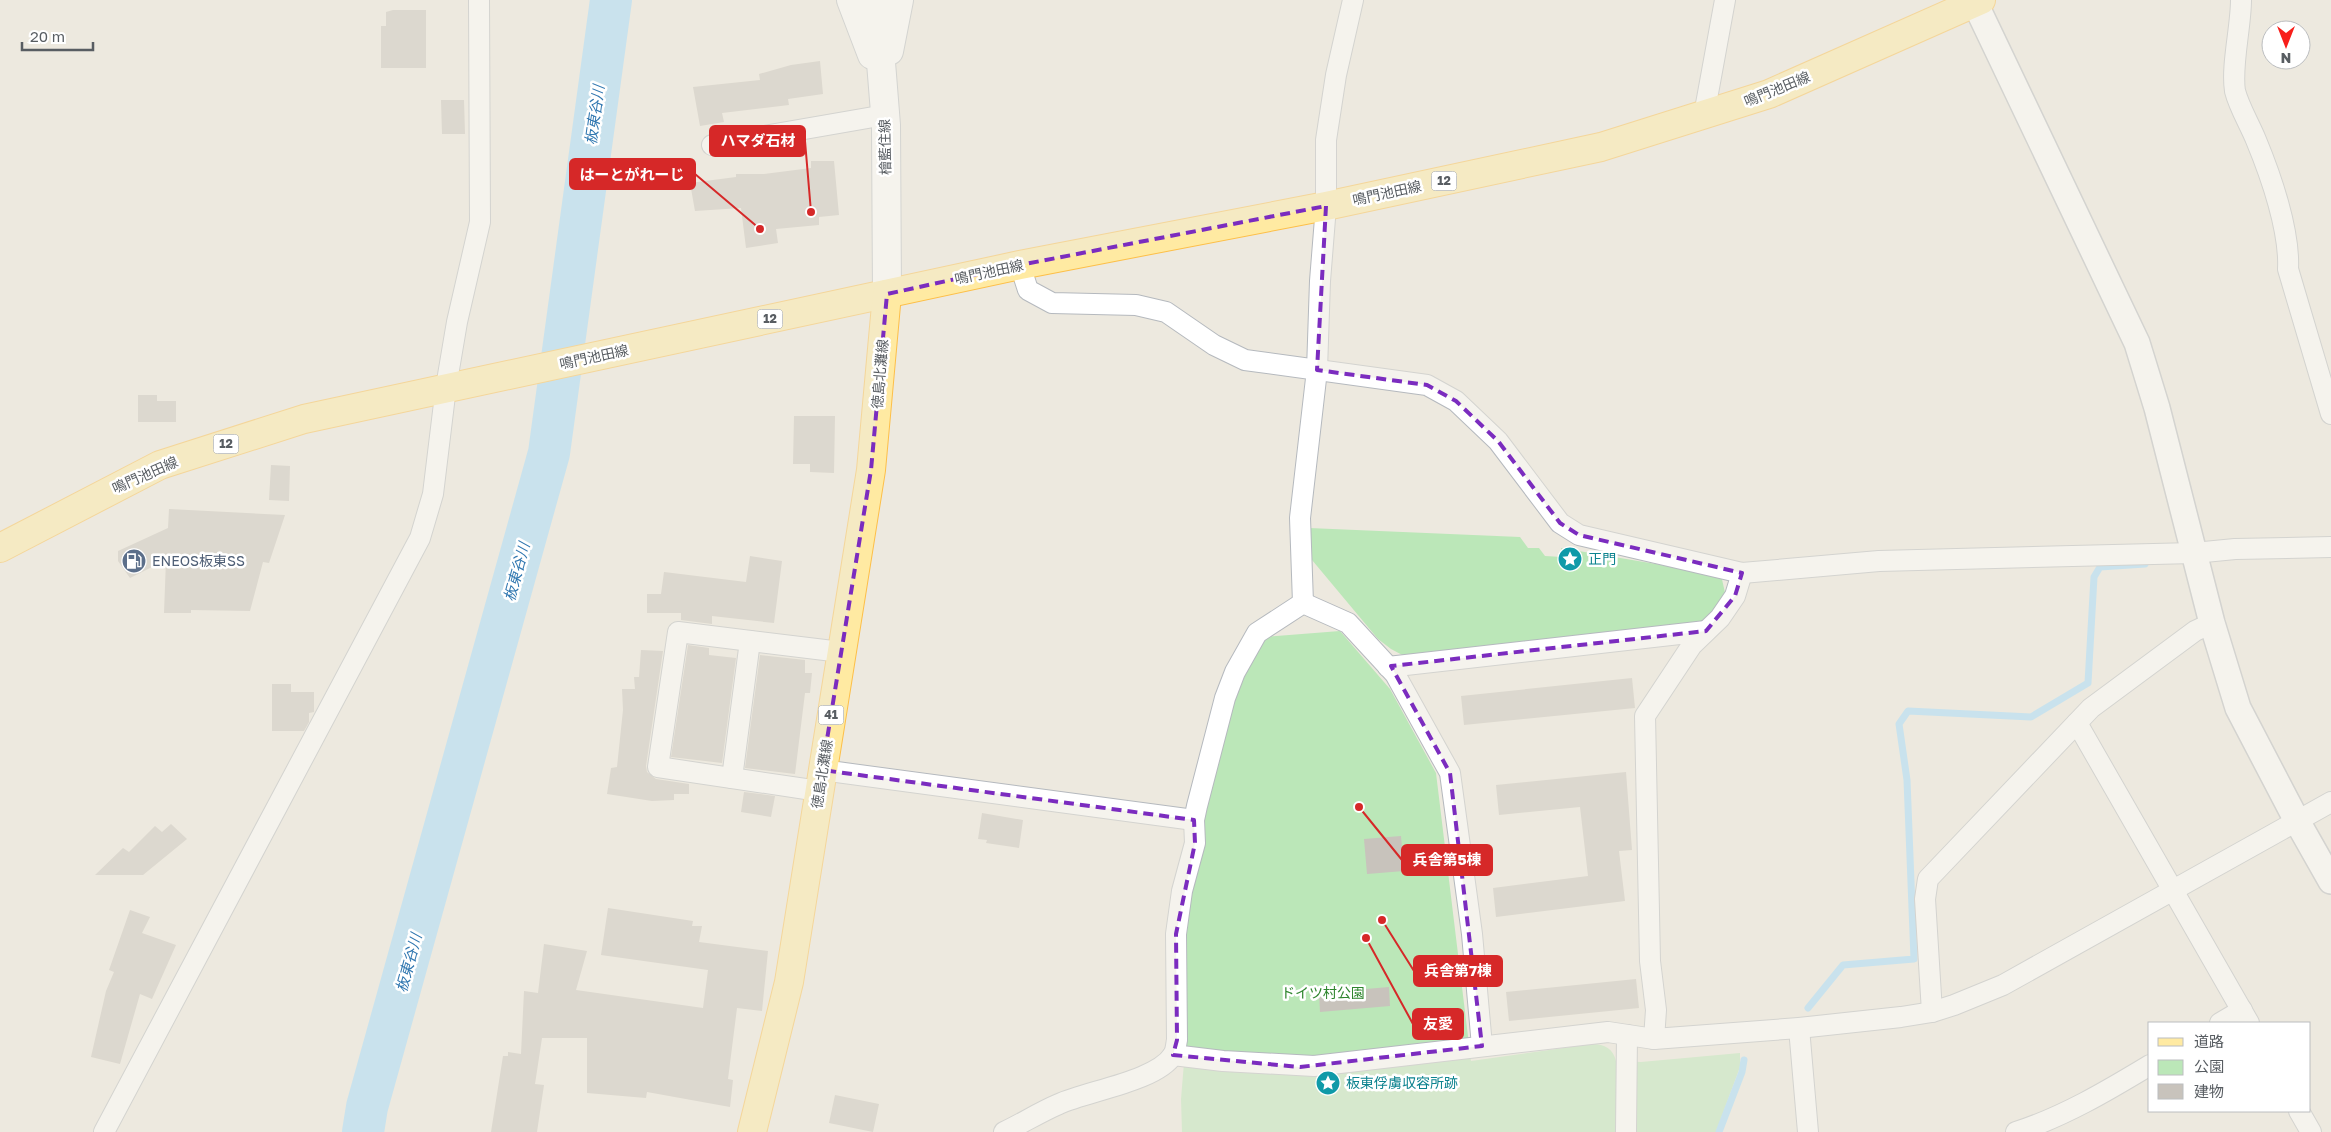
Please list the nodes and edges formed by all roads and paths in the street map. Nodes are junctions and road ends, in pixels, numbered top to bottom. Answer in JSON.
{"nodes":[{"id":1,"x":479,"y":0,"type":"edge"},
{"id":2,"x":851,"y":0,"type":"edge"},
{"id":3,"x":876,"y":0,"type":"edge"},
{"id":4,"x":899,"y":0,"type":"edge"},
{"id":5,"x":1353,"y":0,"type":"edge"},
{"id":6,"x":1725,"y":0,"type":"edge"},
{"id":7,"x":2241,"y":0,"type":"edge"},
{"id":8,"x":1978,"y":1,"type":"edge"},
{"id":9,"x":883,"y":84,"type":"junction"},
{"id":10,"x":885,"y":115,"type":"junction"},
{"id":11,"x":1704,"y":115,"type":"junction"},
{"id":12,"x":712,"y":145,"type":"dead end"},
{"id":13,"x":1326,"y":206,"type":"junction"},
{"id":14,"x":1020,"y":265,"type":"junction"},
{"id":15,"x":887,"y":294,"type":"junction"},
{"id":16,"x":1317,"y":370,"type":"junction"},
{"id":17,"x":457,"y":385,"type":"junction"},
{"id":18,"x":2331,"y":414,"type":"edge"},
{"id":19,"x":2331,"y":547,"type":"edge"},
{"id":20,"x":0,"y":548,"type":"edge"},
{"id":21,"x":2194,"y":553,"type":"junction"},
{"id":22,"x":1742,"y":573,"type":"junction"},
{"id":23,"x":1303,"y":603,"type":"junction"},
{"id":24,"x":2212,"y":624,"type":"junction"},
{"id":25,"x":1706,"y":631,"type":"junction"},
{"id":26,"x":750,"y":641,"type":"junction"},
{"id":27,"x":842,"y":652,"type":"junction"},
{"id":28,"x":1388,"y":667,"type":"junction"},
{"id":29,"x":2077,"y":723,"type":"junction"},
{"id":30,"x":732,"y":778,"type":"junction"},
{"id":31,"x":821,"y":781,"type":"junction"},
{"id":32,"x":2331,"y":802,"type":"edge"},
{"id":33,"x":1194,"y":820,"type":"junction"},
{"id":34,"x":2297,"y":821,"type":"junction"},
{"id":35,"x":2331,"y":881,"type":"edge"},
{"id":36,"x":2173,"y":890,"type":"junction"},
{"id":37,"x":1932,"y":1012,"type":"junction"},
{"id":38,"x":2245,"y":1017,"type":"edge"},
{"id":39,"x":2224,"y":1022,"type":"edge"},
{"id":40,"x":1798,"y":1028,"type":"junction"},
{"id":41,"x":1627,"y":1035,"type":"junction"},
{"id":42,"x":1654,"y":1039,"type":"junction"},
{"id":43,"x":1482,"y":1046,"type":"junction"},
{"id":44,"x":1173,"y":1055,"type":"junction"},
{"id":45,"x":2148,"y":1066,"type":"edge"},
{"id":46,"x":104,"y":1132,"type":"edge"},
{"id":47,"x":752,"y":1132,"type":"edge"},
{"id":48,"x":1004,"y":1132,"type":"edge"},
{"id":49,"x":1626,"y":1132,"type":"edge"},
{"id":50,"x":1808,"y":1132,"type":"edge"},
{"id":51,"x":2016,"y":1132,"type":"edge"}],
"edges":[{"from":1,"to":17,"type":"street"},
{"from":2,"to":9,"type":"main road"},
{"from":3,"to":9,"type":"main road","name":"檜藍住線"},
{"from":4,"to":9,"type":"main road"},
{"from":5,"to":13,"type":"street"},
{"from":6,"to":11,"type":"street"},
{"from":7,"to":18,"type":"street"},
{"from":8,"to":11,"type":"main road","name":"鳴門池田線","number":"12"},
{"from":8,"to":21,"type":"street"},
{"from":9,"to":10,"type":"main road","name":"檜藍住線"},
{"from":10,"to":12,"type":"street"},
{"from":10,"to":15,"type":"main road","name":"檜藍住線"},
{"from":11,"to":13,"type":"main road","name":"鳴門池田線","number":"12"},
{"from":13,"to":14,"type":"main road","name":"鳴門池田線","number":"12"},
{"from":13,"to":16,"type":"street"},
{"from":14,"to":15,"type":"main road","name":"鳴門池田線","number":"12"},
{"from":14,"to":16,"type":"street"},
{"from":15,"to":17,"type":"main road","name":"鳴門池田線","number":"12"},
{"from":15,"to":27,"type":"main road","name":"徳島北灘線","number":"41"},
{"from":16,"to":22,"type":"street"},
{"from":16,"to":23,"type":"street"},
{"from":17,"to":20,"type":"main road","name":"鳴門池田線","number":"12"},
{"from":17,"to":46,"type":"street"},
{"from":19,"to":21,"type":"street"},
{"from":21,"to":22,"type":"street"},
{"from":21,"to":24,"type":"street"},
{"from":22,"to":25,"type":"street"},
{"from":23,"to":28,"type":"street"},
{"from":23,"to":33,"type":"street"},
{"from":24,"to":29,"type":"street"},
{"from":24,"to":34,"type":"street"},
{"from":25,"to":28,"type":"street"},
{"from":25,"to":42,"type":"street"},
{"from":26,"to":27,"type":"street"},
{"from":26,"to":30,"type":"street"},
{"from":26,"to":30,"type":"street"},
{"from":27,"to":31,"type":"main road","name":"徳島北灘線","number":"41"},
{"from":28,"to":43,"type":"street"},
{"from":29,"to":36,"type":"street"},
{"from":29,"to":37,"type":"street"},
{"from":30,"to":31,"type":"street"},
{"from":31,"to":33,"type":"street"},
{"from":31,"to":47,"type":"main road","name":"徳島北灘線","number":"41"},
{"from":32,"to":34,"type":"street"},
{"from":33,"to":44,"type":"street"},
{"from":34,"to":35,"type":"street"},
{"from":34,"to":36,"type":"street"},
{"from":36,"to":37,"type":"street"},
{"from":36,"to":38,"type":"street"},
{"from":37,"to":40,"type":"street"},
{"from":38,"to":39,"type":"street"},
{"from":40,"to":42,"type":"street"},
{"from":40,"to":50,"type":"street"},
{"from":41,"to":42,"type":"street"},
{"from":41,"to":43,"type":"street"},
{"from":41,"to":49,"type":"street"},
{"from":43,"to":44,"type":"street"},
{"from":44,"to":48,"type":"street"},
{"from":45,"to":51,"type":"street"}]}
